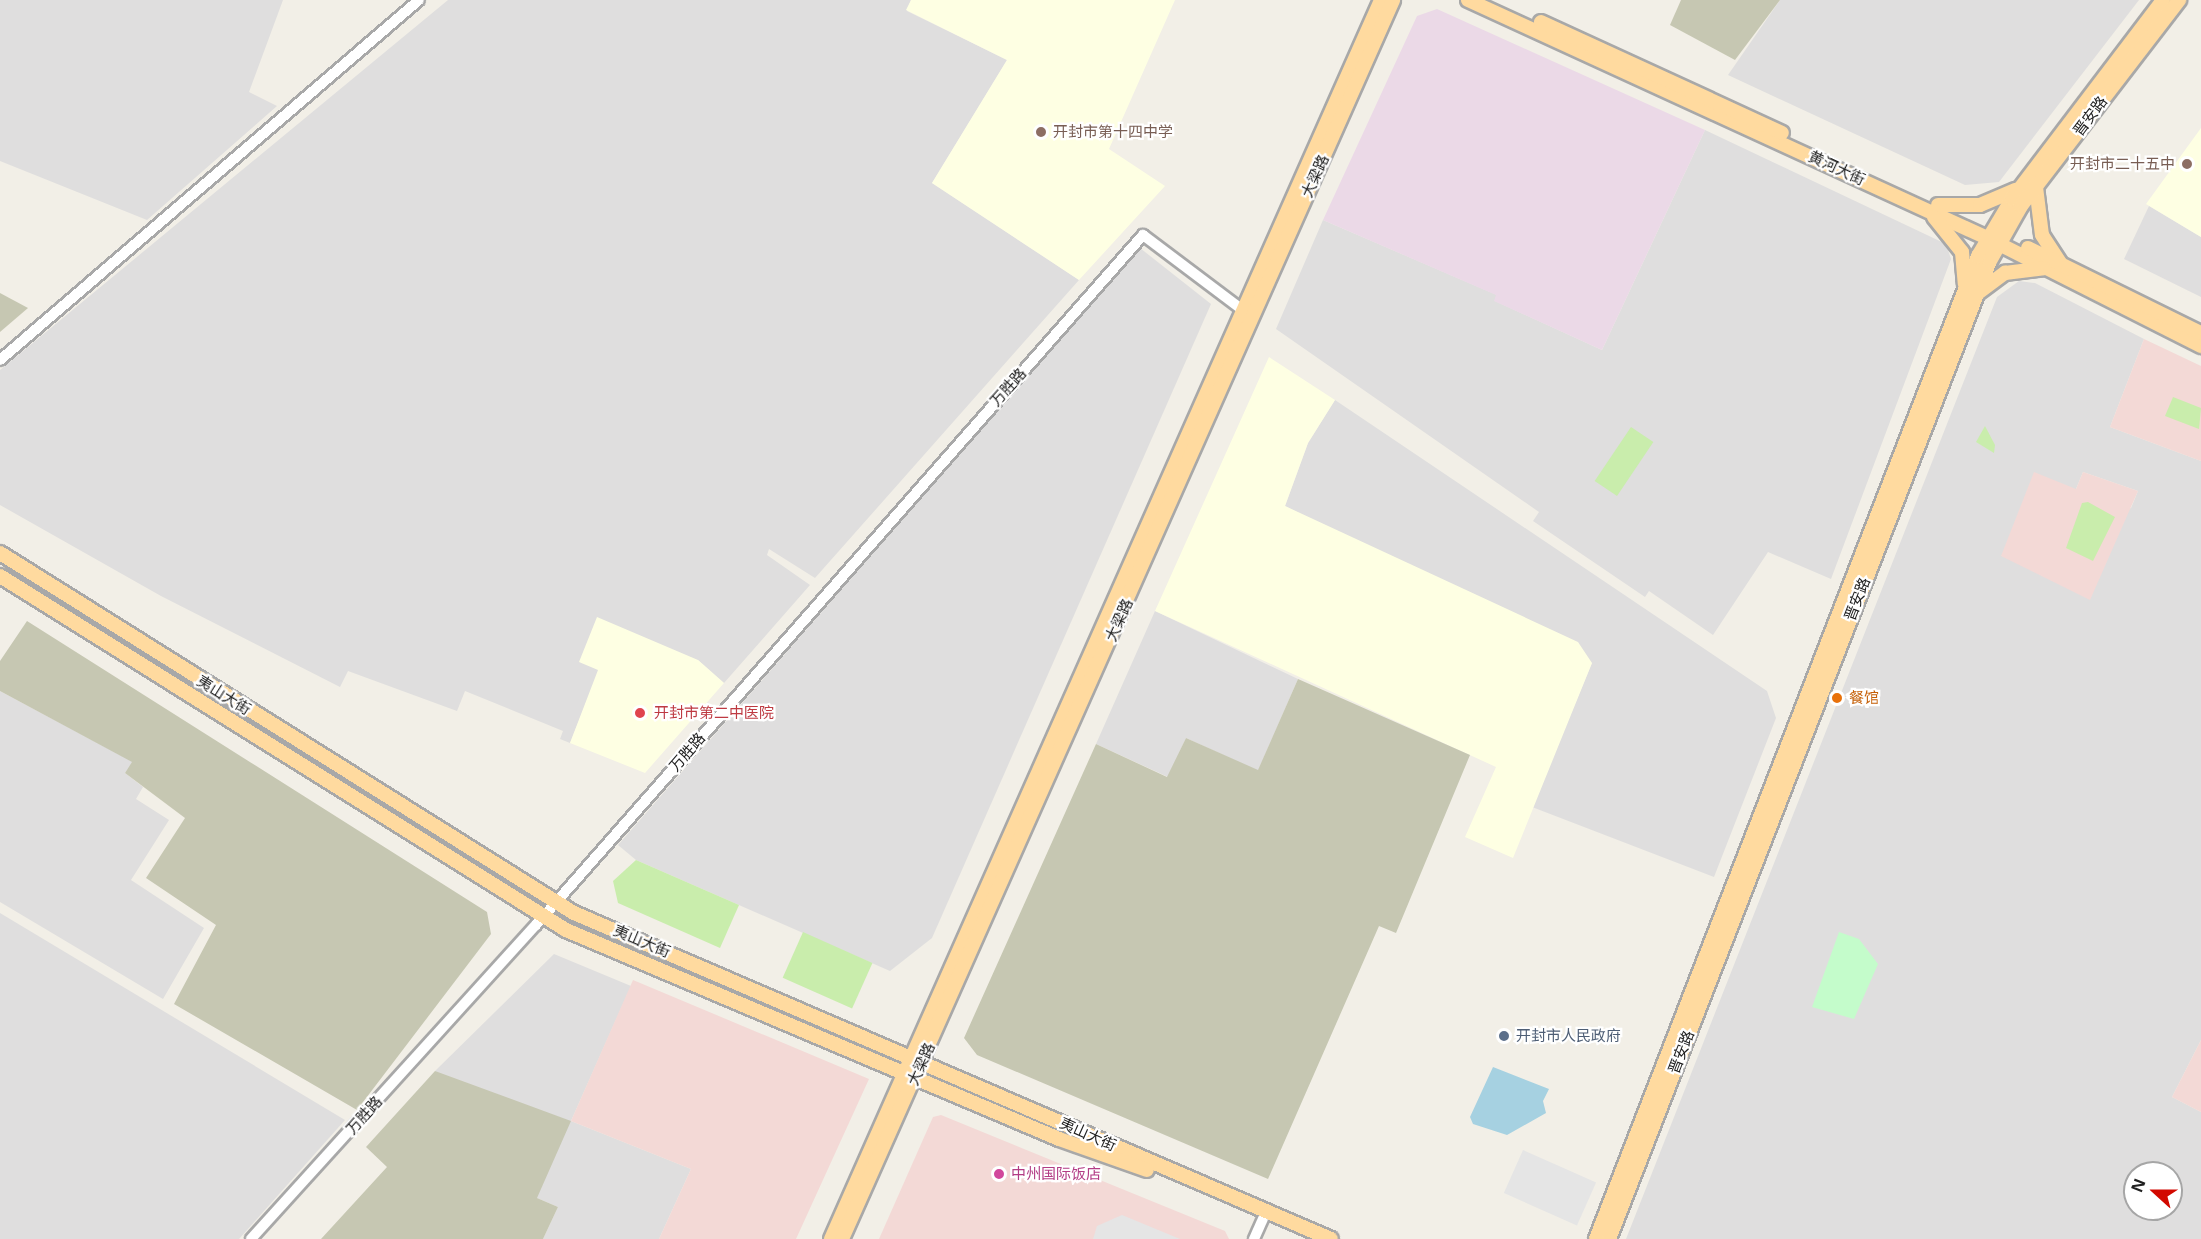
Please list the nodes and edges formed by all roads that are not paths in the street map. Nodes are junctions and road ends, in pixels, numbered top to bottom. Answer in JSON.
{"nodes":[{"id":1,"x":419,"y":0,"type":"edge"},
{"id":2,"x":1368,"y":0,"type":"edge"},
{"id":3,"x":1381,"y":0,"type":"edge"},
{"id":4,"x":1393,"y":0,"type":"edge"},
{"id":5,"x":1468,"y":0,"type":"edge"},
{"id":6,"x":1490,"y":0,"type":"edge"},
{"id":7,"x":2163,"y":0,"type":"edge"},
{"id":8,"x":2179,"y":0,"type":"edge"},
{"id":9,"x":1368,"y":30,"type":"junction"},
{"id":10,"x":2020,"y":187,"type":"junction"},
{"id":11,"x":2036,"y":187,"type":"junction"},
{"id":12,"x":1932,"y":207,"type":"junction"},
{"id":13,"x":1995,"y":237,"type":"junction"},
{"id":14,"x":2055,"y":266,"type":"junction"},
{"id":15,"x":1971,"y":293,"type":"junction"},
{"id":16,"x":1244,"y":311,"type":"junction"},
{"id":17,"x":2201,"y":333,"type":"edge"},
{"id":18,"x":2201,"y":346,"type":"edge"},
{"id":19,"x":0,"y":360,"type":"edge"},
{"id":20,"x":0,"y":553,"type":"edge"},
{"id":21,"x":0,"y":576,"type":"edge"},
{"id":22,"x":555,"y":903,"type":"junction"},
{"id":23,"x":543,"y":918,"type":"junction"},
{"id":24,"x":917,"y":1060,"type":"junction"},
{"id":25,"x":910,"y":1076,"type":"junction"},
{"id":26,"x":1263,"y":1219,"type":"junction"},
{"id":27,"x":251,"y":1239,"type":"edge"},
{"id":28,"x":831,"y":1239,"type":"edge"},
{"id":29,"x":842,"y":1239,"type":"edge"},
{"id":30,"x":1254,"y":1239,"type":"edge"},
{"id":31,"x":1310,"y":1239,"type":"edge"},
{"id":32,"x":1331,"y":1239,"type":"edge"},
{"id":33,"x":1596,"y":1239,"type":"edge"},
{"id":34,"x":1609,"y":1239,"type":"edge"}],
"edges":[{"from":1,"to":19,"type":"street"},
{"from":2,"to":9,"type":"main road"},
{"from":3,"to":9,"type":"main road","name":"大梁路"},
{"from":4,"to":24,"type":"main road","name":"大梁路"},
{"from":5,"to":12,"type":"main road","name":"黄河大街"},
{"from":6,"to":12,"type":"main road","name":"黄河大街"},
{"from":7,"to":10,"type":"main road","name":"晋安路"},
{"from":8,"to":11,"type":"main road","name":"晋安路"},
{"from":9,"to":16,"type":"main road","name":"大梁路"},
{"from":10,"to":12,"type":"main road"},
{"from":10,"to":13,"type":"main road","name":"晋安路"},
{"from":11,"to":13,"type":"main road","name":"晋安路"},
{"from":11,"to":14,"type":"main road"},
{"from":12,"to":13,"type":"main road","name":"黄河大街"},
{"from":12,"to":15,"type":"main road"},
{"from":13,"to":14,"type":"main road","name":"黄河大街"},
{"from":13,"to":15,"type":"main road","name":"晋安路"},
{"from":14,"to":15,"type":"main road"},
{"from":14,"to":17,"type":"main road","name":"黄河大街"},
{"from":14,"to":18,"type":"main road","name":"黄河大街"},
{"from":15,"to":33,"type":"main road","name":"晋安路"},
{"from":15,"to":34,"type":"main road","name":"晋安路"},
{"from":16,"to":22,"type":"street","name":"万胜路"},
{"from":16,"to":24,"type":"main road","name":"大梁路"},
{"from":20,"to":22,"type":"main road","name":"夷山大街"},
{"from":21,"to":23,"type":"main road","name":"夷山大街"},
{"from":22,"to":23,"type":"street","name":"万胜路"},
{"from":22,"to":24,"type":"main road","name":"夷山大街"},
{"from":23,"to":25,"type":"main road","name":"夷山大街"},
{"from":23,"to":27,"type":"street","name":"万胜路"},
{"from":24,"to":25,"type":"main road","name":"大梁路"},
{"from":24,"to":32,"type":"main road","name":"夷山大街"},
{"from":25,"to":26,"type":"main road","name":"夷山大街"},
{"from":25,"to":28,"type":"main road","name":"大梁路"},
{"from":25,"to":29,"type":"main road","name":"大梁路"},
{"from":26,"to":30,"type":"street"},
{"from":26,"to":31,"type":"main road","name":"夷山大街"}]}
